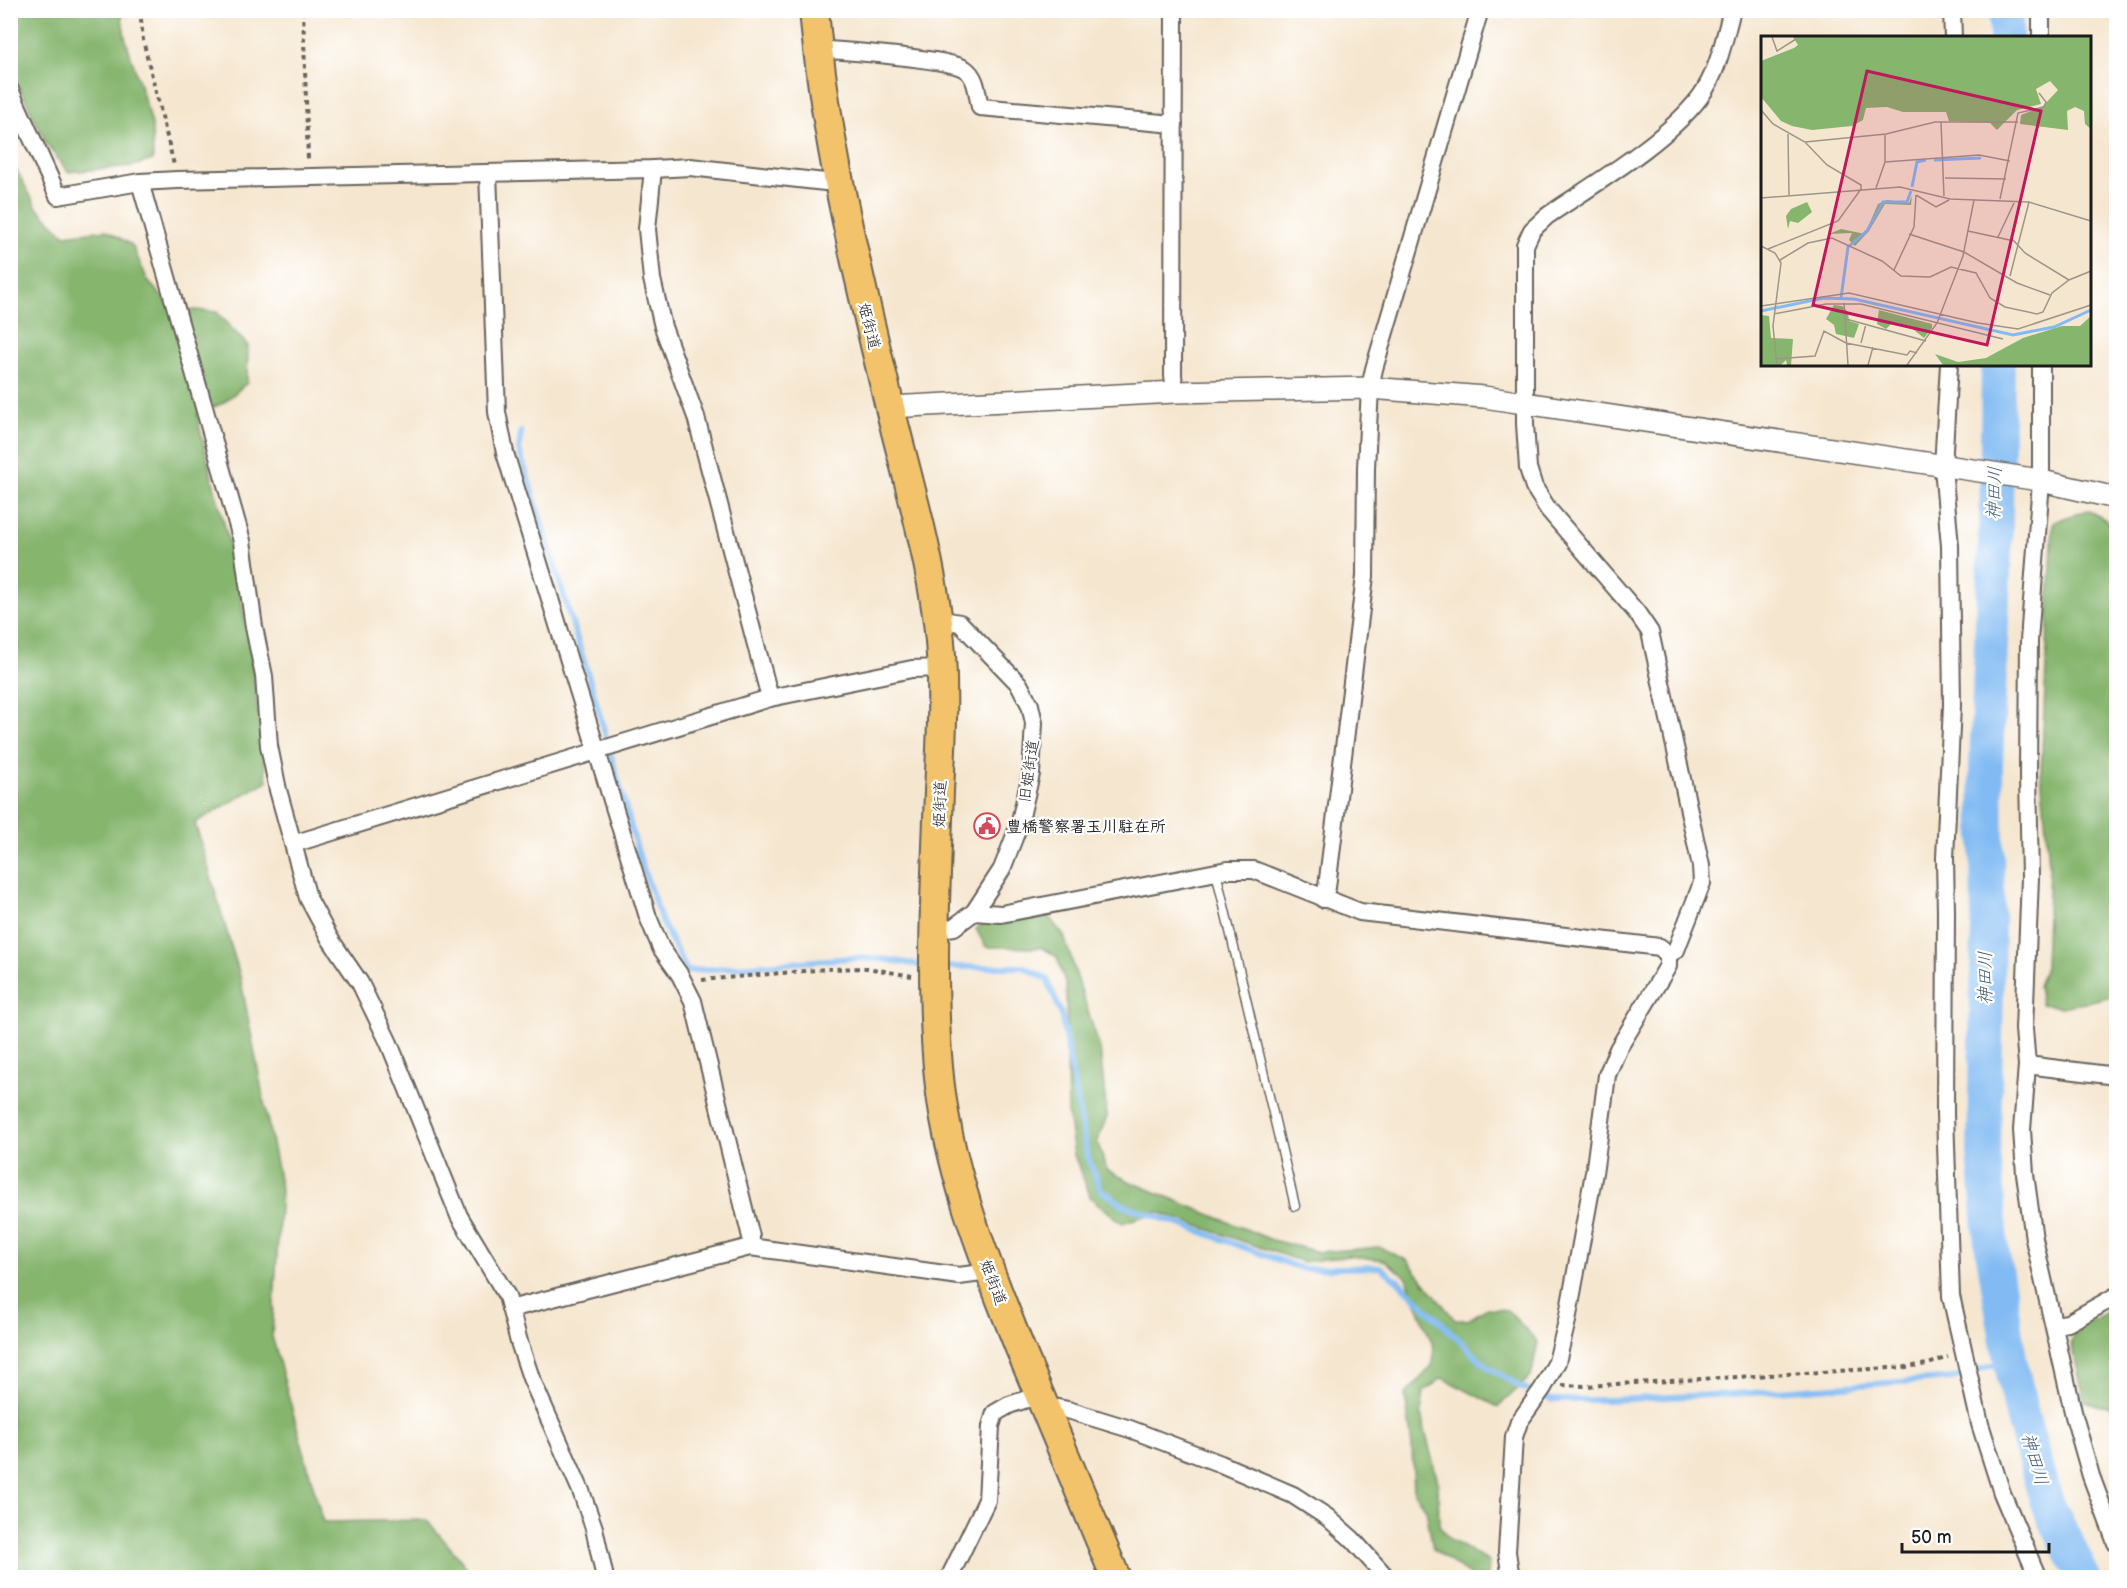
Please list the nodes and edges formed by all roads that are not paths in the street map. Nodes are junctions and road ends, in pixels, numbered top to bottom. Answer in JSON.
{"nodes":[{"id":1,"x":814,"y":10,"type":"edge"},
{"id":2,"x":1174,"y":10,"type":"edge"},
{"id":3,"x":1480,"y":10,"type":"edge"},
{"id":4,"x":1732,"y":10,"type":"edge"},
{"id":5,"x":1952,"y":10,"type":"edge"},
{"id":6,"x":2041,"y":10,"type":"edge"},
{"id":7,"x":1953,"y":36,"type":"edge"},
{"id":8,"x":2041,"y":36,"type":"edge"},
{"id":9,"x":818,"y":50,"type":"junction"},
{"id":10,"x":10,"y":90,"type":"edge"},
{"id":11,"x":1174,"y":124,"type":"junction"},
{"id":12,"x":653,"y":169,"type":"junction"},
{"id":13,"x":488,"y":173,"type":"junction"},
{"id":14,"x":839,"y":181,"type":"junction"},
{"id":15,"x":140,"y":182,"type":"junction"},
{"id":16,"x":1950,"y":366,"type":"edge"},
{"id":17,"x":2041,"y":366,"type":"edge"},
{"id":18,"x":1370,"y":388,"type":"junction"},
{"id":19,"x":1175,"y":392,"type":"junction"},
{"id":20,"x":1525,"y":403,"type":"junction"},
{"id":21,"x":890,"y":407,"type":"junction"},
{"id":22,"x":1948,"y":468,"type":"junction"},
{"id":23,"x":2037,"y":480,"type":"junction"},
{"id":24,"x":2116,"y":498,"type":"edge"},
{"id":25,"x":938,"y":619,"type":"junction"},
{"id":26,"x":942,"y":668,"type":"junction"},
{"id":27,"x":770,"y":698,"type":"junction"},
{"id":28,"x":606,"y":749,"type":"junction"},
{"id":29,"x":293,"y":844,"type":"junction"},
{"id":30,"x":1216,"y":873,"type":"junction"},
{"id":31,"x":1323,"y":898,"type":"junction"},
{"id":32,"x":974,"y":912,"type":"junction"},
{"id":33,"x":934,"y":930,"type":"junction"},
{"id":34,"x":1668,"y":955,"type":"junction"},
{"id":35,"x":2027,"y":1065,"type":"junction"},
{"id":36,"x":2116,"y":1076,"type":"edge"},
{"id":37,"x":1295,"y":1206,"type":"dead end"},
{"id":38,"x":750,"y":1247,"type":"junction"},
{"id":39,"x":989,"y":1272,"type":"junction"},
{"id":40,"x":2116,"y":1296,"type":"edge"},
{"id":41,"x":510,"y":1308,"type":"junction"},
{"id":42,"x":2054,"y":1325,"type":"junction"},
{"id":43,"x":1043,"y":1405,"type":"junction"},
{"id":44,"x":2116,"y":1543,"type":"edge"},
{"id":45,"x":605,"y":1578,"type":"edge"},
{"id":46,"x":949,"y":1578,"type":"edge"},
{"id":47,"x":1116,"y":1578,"type":"edge"},
{"id":48,"x":1387,"y":1578,"type":"edge"},
{"id":49,"x":1511,"y":1578,"type":"edge"},
{"id":50,"x":2038,"y":1578,"type":"edge"}],
"edges":[{"from":1,"to":9,"type":"highway","name":"姫街道"},
{"from":2,"to":11,"type":"street"},
{"from":3,"to":18,"type":"street"},
{"from":4,"to":20,"type":"street"},
{"from":5,"to":7,"type":"street"},
{"from":6,"to":8,"type":"street"},
{"from":9,"to":11,"type":"street"},
{"from":9,"to":14,"type":"highway","name":"姫街道"},
{"from":10,"to":15,"type":"street"},
{"from":11,"to":19,"type":"street"},
{"from":12,"to":13,"type":"street"},
{"from":12,"to":14,"type":"street"},
{"from":12,"to":27,"type":"street"},
{"from":13,"to":15,"type":"street"},
{"from":13,"to":28,"type":"street"},
{"from":14,"to":21,"type":"highway","name":"姫街道"},
{"from":15,"to":29,"type":"street"},
{"from":16,"to":22,"type":"street"},
{"from":17,"to":23,"type":"street"},
{"from":18,"to":19,"type":"street"},
{"from":18,"to":20,"type":"street"},
{"from":18,"to":31,"type":"street"},
{"from":19,"to":21,"type":"street"},
{"from":20,"to":22,"type":"street"},
{"from":20,"to":34,"type":"street"},
{"from":21,"to":25,"type":"highway","name":"姫街道"},
{"from":22,"to":23,"type":"street"},
{"from":22,"to":50,"type":"street"},
{"from":23,"to":24,"type":"street"},
{"from":23,"to":35,"type":"street"},
{"from":25,"to":26,"type":"highway","name":"姫街道"},
{"from":25,"to":32,"type":"street","name":"旧姫街道"},
{"from":26,"to":27,"type":"street"},
{"from":26,"to":33,"type":"highway","name":"姫街道"},
{"from":27,"to":28,"type":"street"},
{"from":28,"to":29,"type":"street"},
{"from":28,"to":38,"type":"street"},
{"from":29,"to":41,"type":"street"},
{"from":30,"to":31,"type":"street"},
{"from":30,"to":32,"type":"street"},
{"from":30,"to":37,"type":"lane"},
{"from":31,"to":34,"type":"street"},
{"from":32,"to":33,"type":"street","name":"旧姫街道"},
{"from":33,"to":39,"type":"highway","name":"姫街道"},
{"from":34,"to":49,"type":"street"},
{"from":35,"to":36,"type":"street"},
{"from":35,"to":42,"type":"street"},
{"from":38,"to":39,"type":"street"},
{"from":38,"to":41,"type":"street"},
{"from":39,"to":43,"type":"highway","name":"姫街道"},
{"from":40,"to":42,"type":"street"},
{"from":41,"to":45,"type":"street"},
{"from":42,"to":44,"type":"street"},
{"from":43,"to":46,"type":"street"},
{"from":43,"to":47,"type":"highway","name":"姫街道"},
{"from":43,"to":48,"type":"street"}]}
